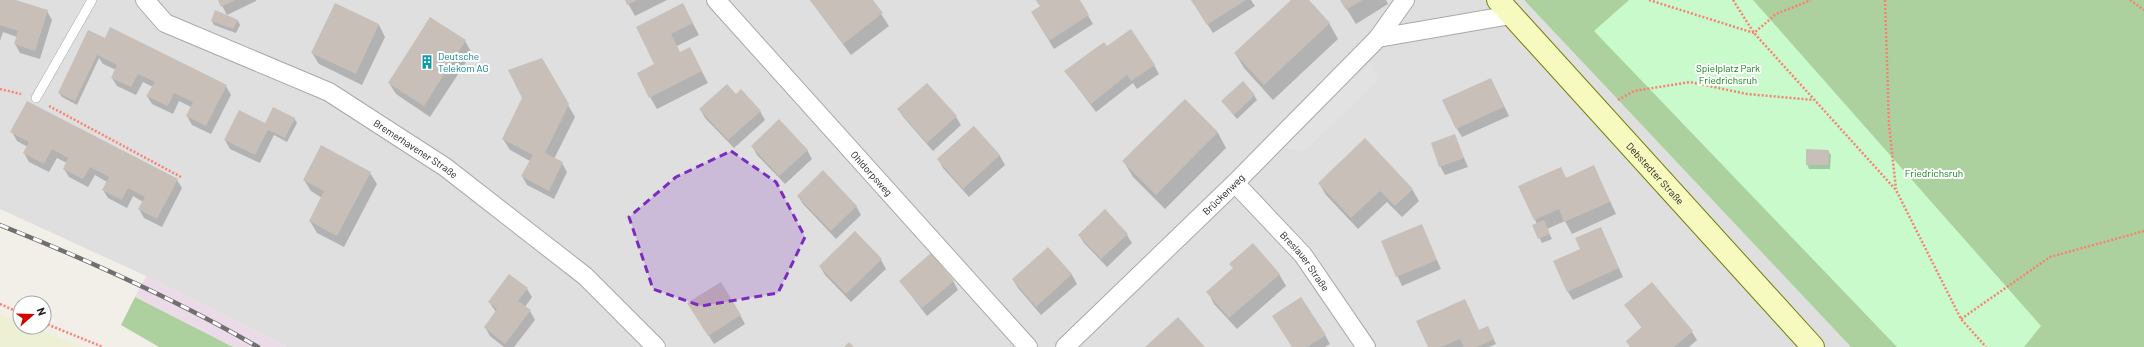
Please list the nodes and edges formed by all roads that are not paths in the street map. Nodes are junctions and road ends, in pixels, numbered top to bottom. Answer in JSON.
{"nodes":[{"id":1,"x":92,"y":0,"type":"edge"},
{"id":2,"x":145,"y":0,"type":"edge"},
{"id":3,"x":716,"y":0,"type":"edge"},
{"id":4,"x":1405,"y":0,"type":"edge"},
{"id":5,"x":1504,"y":8,"type":"edge"},
{"id":6,"x":1378,"y":38,"type":"junction"},
{"id":7,"x":36,"y":98,"type":"road end"},
{"id":8,"x":1235,"y":183,"type":"junction"},
{"id":9,"x":656,"y":347,"type":"edge"},
{"id":10,"x":1028,"y":347,"type":"edge"},
{"id":11,"x":1065,"y":347,"type":"edge"},
{"id":12,"x":1366,"y":347,"type":"edge"},
{"id":13,"x":1813,"y":347,"type":"edge"}],
"edges":[{"from":1,"to":7,"type":"lane"},
{"from":2,"to":9,"type":"street","name":"Bremerhavener Straße"},
{"from":3,"to":10,"type":"street","name":"Ohldorpsweg"},
{"from":4,"to":6,"type":"street","name":"Brückenweg"},
{"from":5,"to":6,"type":"street"},
{"from":5,"to":13,"type":"main road","name":"Debstedter Straße"},
{"from":6,"to":8,"type":"street","name":"Brückenweg"},
{"from":8,"to":11,"type":"street","name":"Brückenweg"},
{"from":8,"to":12,"type":"street","name":"Breslauer Straße"}]}
